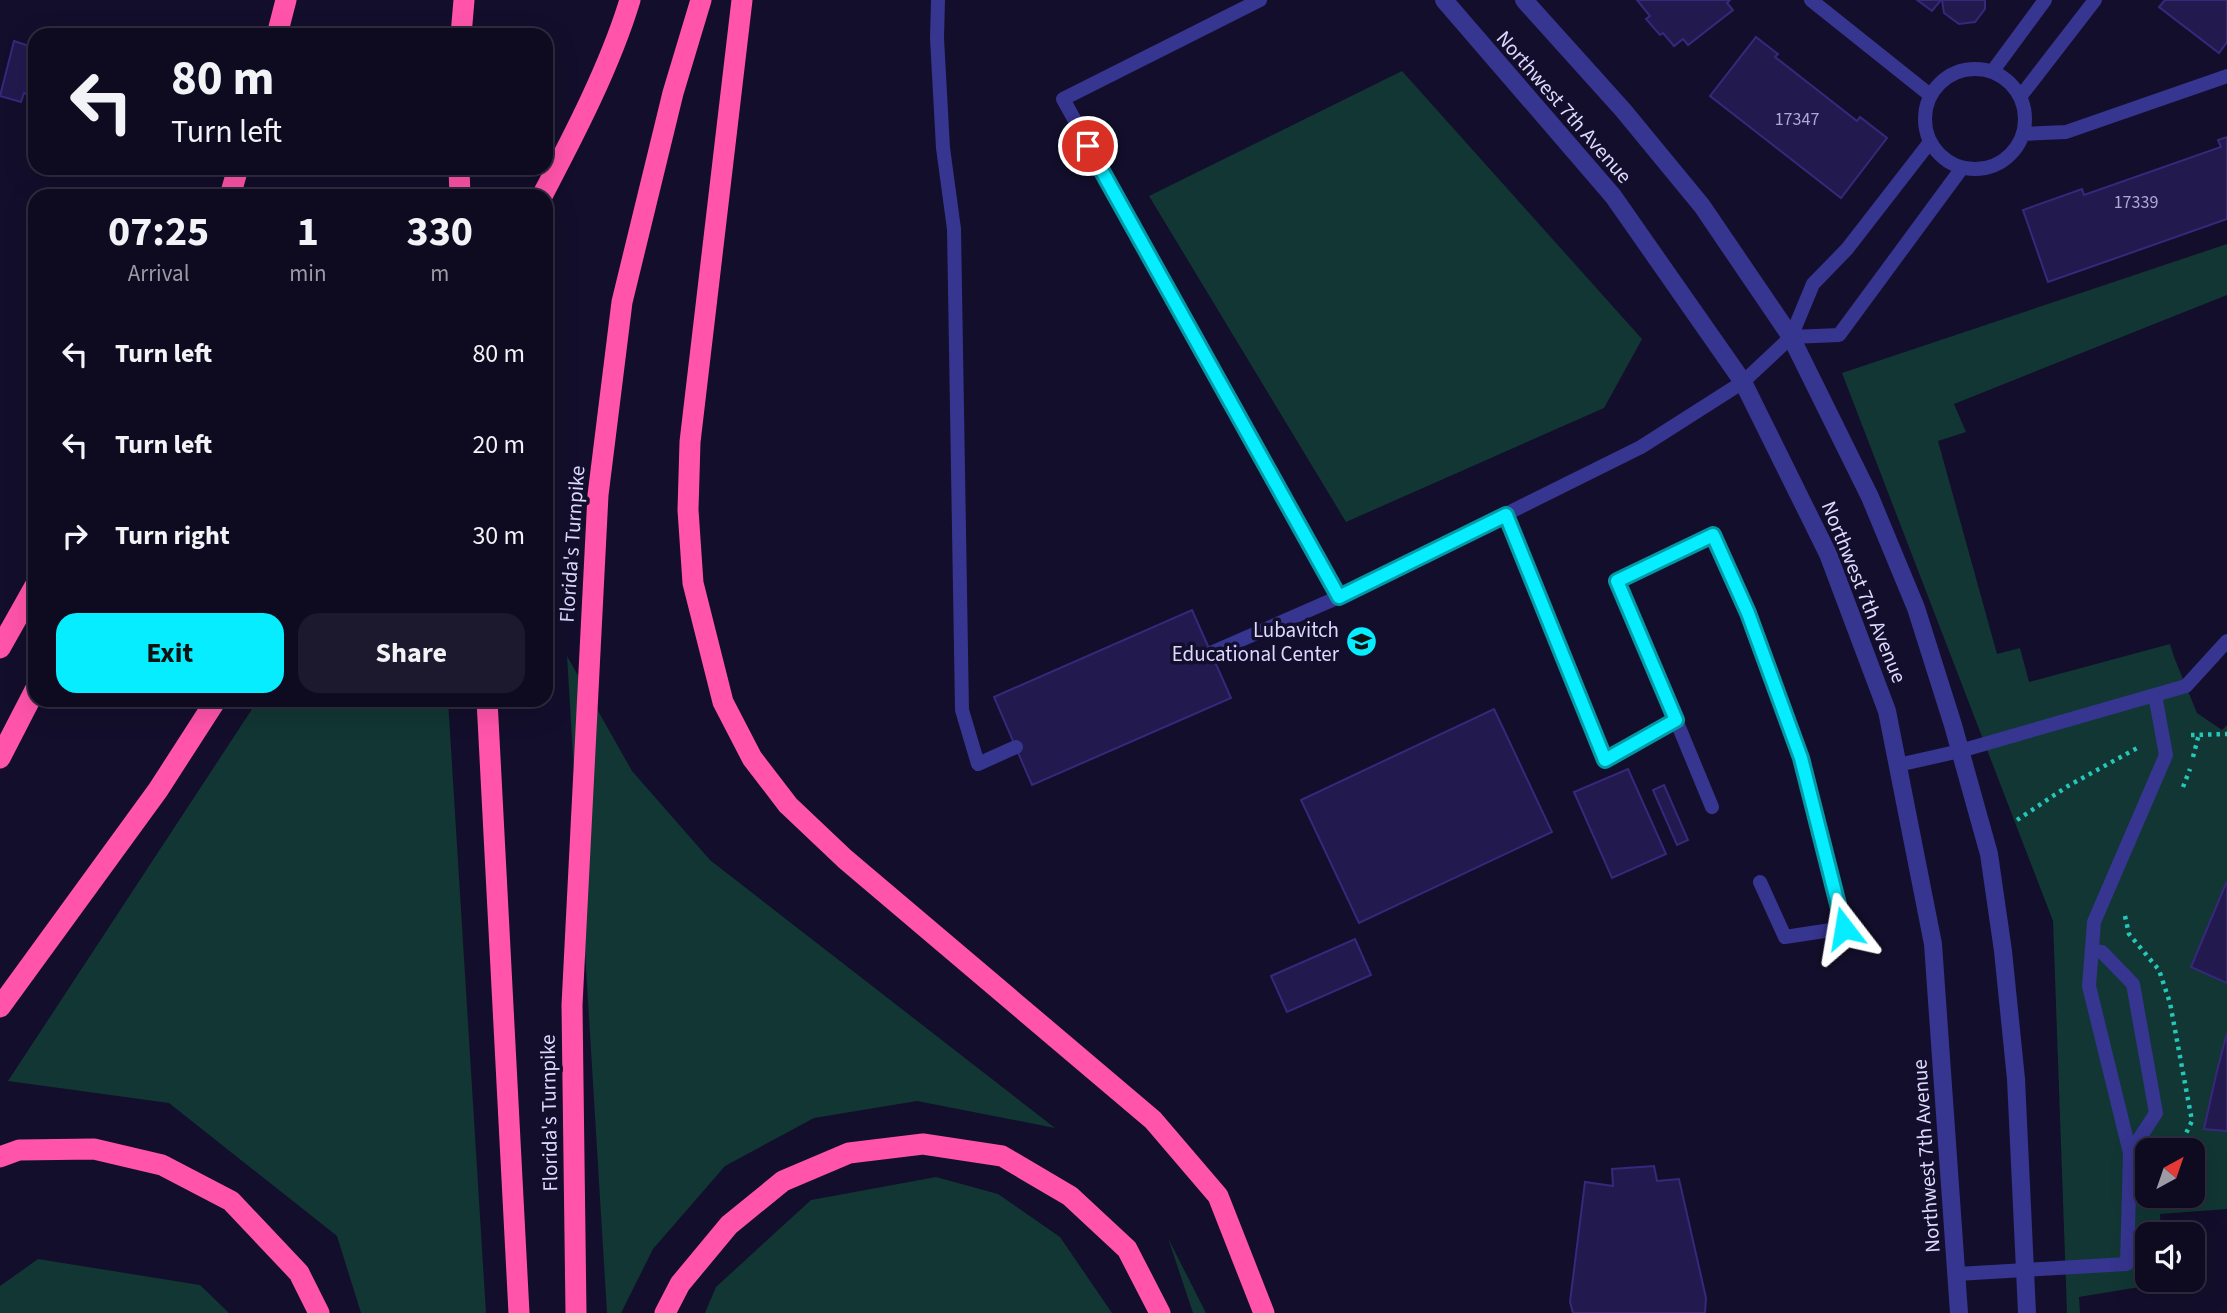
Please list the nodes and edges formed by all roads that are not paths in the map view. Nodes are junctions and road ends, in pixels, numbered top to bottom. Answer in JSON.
{"nodes":[{"id":1,"x":286,"y":0,"type":"edge"},
{"id":2,"x":464,"y":0,"type":"edge"},
{"id":3,"x":630,"y":0,"type":"edge"},
{"id":4,"x":701,"y":0,"type":"edge"},
{"id":5,"x":742,"y":0,"type":"edge"},
{"id":6,"x":938,"y":0,"type":"edge"},
{"id":7,"x":1260,"y":0,"type":"edge"},
{"id":8,"x":1444,"y":0,"type":"edge"},
{"id":9,"x":1524,"y":0,"type":"edge"},
{"id":10,"x":1811,"y":0,"type":"edge"},
{"id":11,"x":2045,"y":0,"type":"edge"},
{"id":12,"x":2095,"y":0,"type":"edge"},
{"id":13,"x":279,"y":28,"type":"edge"},
{"id":14,"x":462,"y":28,"type":"edge"},
{"id":15,"x":1992,"y":72,"type":"junction"},
{"id":16,"x":2227,"y":76,"type":"edge"},
{"id":17,"x":1930,"y":95,"type":"junction"},
{"id":18,"x":2020,"y":97,"type":"junction"},
{"id":19,"x":2023,"y":134,"type":"junction"},
{"id":20,"x":1930,"y":142,"type":"junction"},
{"id":21,"x":1962,"y":168,"type":"junction"},
{"id":22,"x":546,"y":189,"type":"edge"},
{"id":23,"x":1791,"y":337,"type":"junction"},
{"id":24,"x":1743,"y":382,"type":"junction"},
{"id":25,"x":1506,"y":515,"type":"junction"},
{"id":26,"x":1339,"y":597,"type":"junction"},
{"id":27,"x":28,"y":598,"type":"edge"},
{"id":28,"x":2227,"y":641,"type":"edge"},
{"id":29,"x":0,"y":648,"type":"edge"},
{"id":30,"x":1211,"y":653,"type":"dead end"},
{"id":31,"x":2155,"y":695,"type":"junction"},
{"id":32,"x":28,"y":704,"type":"edge"},
{"id":33,"x":211,"y":707,"type":"edge"},
{"id":34,"x":487,"y":707,"type":"edge"},
{"id":35,"x":1676,"y":720,"type":"junction"},
{"id":36,"x":1016,"y":747,"type":"dead end"},
{"id":37,"x":1960,"y":751,"type":"junction"},
{"id":38,"x":0,"y":758,"type":"edge"},
{"id":39,"x":1898,"y":765,"type":"junction"},
{"id":40,"x":1712,"y":807,"type":"dead end"},
{"id":41,"x":1760,"y":882,"type":"dead end"},
{"id":42,"x":2092,"y":951,"type":"junction"},
{"id":43,"x":0,"y":1007,"type":"edge"},
{"id":44,"x":2130,"y":1153,"type":"junction"},
{"id":45,"x":0,"y":1157,"type":"edge"},
{"id":46,"x":2025,"y":1269,"type":"junction"},
{"id":47,"x":1957,"y":1274,"type":"junction"},
{"id":48,"x":1263,"y":1310,"type":"edge"},
{"id":49,"x":319,"y":1313,"type":"edge"},
{"id":50,"x":519,"y":1313,"type":"edge"},
{"id":51,"x":576,"y":1313,"type":"edge"},
{"id":52,"x":665,"y":1313,"type":"edge"},
{"id":53,"x":1160,"y":1313,"type":"edge"},
{"id":54,"x":1959,"y":1313,"type":"edge"},
{"id":55,"x":2027,"y":1313,"type":"edge"}],
"edges":[{"from":1,"to":13,"type":"highway"},
{"from":2,"to":14,"type":"highway"},
{"from":3,"to":22,"type":"highway"},
{"from":4,"to":51,"type":"highway","name":"Florida's Turnpike"},
{"from":5,"to":48,"type":"highway"},
{"from":6,"to":36,"type":"lane"},
{"from":7,"to":26,"type":"lane"},
{"from":8,"to":24,"type":"street","name":"Northwest 7th Avenue"},
{"from":9,"to":23,"type":"street","name":"Northwest 7th Avenue"},
{"from":10,"to":17,"type":"lane"},
{"from":11,"to":15,"type":"lane"},
{"from":12,"to":18,"type":"lane"},
{"from":15,"to":17,"type":"lane"},
{"from":15,"to":18,"type":"lane"},
{"from":16,"to":19,"type":"lane"},
{"from":17,"to":20,"type":"lane"},
{"from":18,"to":19,"type":"lane"},
{"from":19,"to":21,"type":"lane"},
{"from":20,"to":21,"type":"lane"},
{"from":20,"to":23,"type":"lane"},
{"from":21,"to":23,"type":"lane"},
{"from":23,"to":24,"type":"lane"},
{"from":23,"to":37,"type":"street","name":"Northwest 7th Avenue"},
{"from":24,"to":25,"type":"lane"},
{"from":24,"to":39,"type":"street","name":"Northwest 7th Avenue"},
{"from":25,"to":26,"type":"lane"},
{"from":25,"to":35,"type":"lane"},
{"from":26,"to":30,"type":"lane"},
{"from":27,"to":29,"type":"highway"},
{"from":28,"to":31,"type":"lane"},
{"from":31,"to":37,"type":"lane"},
{"from":31,"to":42,"type":"lane"},
{"from":32,"to":38,"type":"highway"},
{"from":33,"to":43,"type":"highway"},
{"from":34,"to":50,"type":"highway","name":"Florida's Turnpike"},
{"from":35,"to":40,"type":"lane"},
{"from":35,"to":41,"type":"lane"},
{"from":37,"to":39,"type":"lane"},
{"from":37,"to":46,"type":"street","name":"Northwest 7th Avenue"},
{"from":39,"to":47,"type":"street","name":"Northwest 7th Avenue"},
{"from":42,"to":44,"type":"lane"},
{"from":42,"to":44,"type":"lane"},
{"from":44,"to":46,"type":"lane"},
{"from":45,"to":49,"type":"highway"},
{"from":46,"to":47,"type":"lane"},
{"from":46,"to":55,"type":"street","name":"Northwest 7th Avenue"},
{"from":47,"to":54,"type":"street","name":"Northwest 7th Avenue"},
{"from":52,"to":53,"type":"highway"}]}
